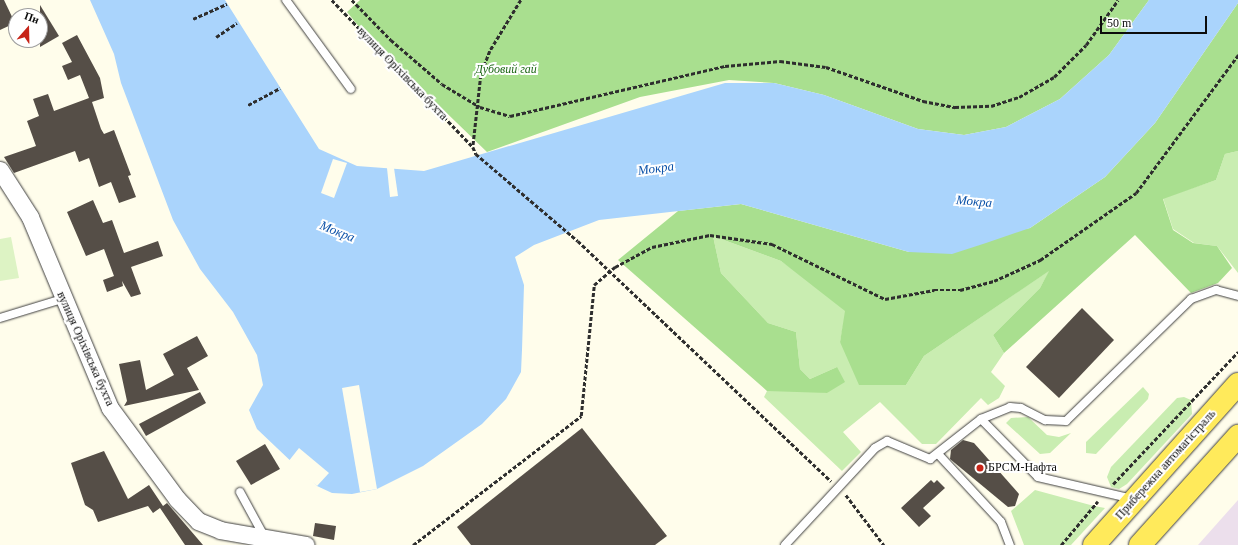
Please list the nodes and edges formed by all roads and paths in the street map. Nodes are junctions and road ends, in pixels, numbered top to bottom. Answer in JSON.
{"nodes":[{"id":1,"x":286,"y":0,"type":"edge"},
{"id":2,"x":332,"y":0,"type":"edge"},
{"id":3,"x":352,"y":0,"type":"edge"},
{"id":4,"x":521,"y":0,"type":"edge"},
{"id":5,"x":1118,"y":0,"type":"edge"},
{"id":6,"x":227,"y":4,"type":"dead end"},
{"id":7,"x":193,"y":19,"type":"dead end"},
{"id":8,"x":238,"y":23,"type":"dead end"},
{"id":9,"x":216,"y":37,"type":"dead end"},
{"id":10,"x":1238,"y":55,"type":"edge"},
{"id":11,"x":280,"y":88,"type":"dead end"},
{"id":12,"x":351,"y":89,"type":"dead end"},
{"id":13,"x":248,"y":104,"type":"dead end"},
{"id":14,"x":480,"y":107,"type":"junction"},
{"id":15,"x":473,"y":147,"type":"junction"},
{"id":16,"x":0,"y":170,"type":"edge"},
{"id":17,"x":609,"y":271,"type":"junction"},
{"id":18,"x":1238,"y":296,"type":"edge"},
{"id":19,"x":62,"y":299,"type":"junction"},
{"id":20,"x":0,"y":318,"type":"edge"},
{"id":21,"x":1238,"y":352,"type":"edge"},
{"id":22,"x":1238,"y":384,"type":"edge"},
{"id":23,"x":981,"y":419,"type":"junction"},
{"id":24,"x":1238,"y":436,"type":"edge"},
{"id":25,"x":939,"y":455,"type":"junction"},
{"id":26,"x":839,"y":489,"type":"junction"},
{"id":27,"x":240,"y":492,"type":"dead end"},
{"id":28,"x":1106,"y":492,"type":"junction"},
{"id":29,"x":1134,"y":499,"type":"junction"},
{"id":30,"x":264,"y":536,"type":"junction"},
{"id":31,"x":306,"y":545,"type":"edge"},
{"id":32,"x":413,"y":545,"type":"edge"},
{"id":33,"x":785,"y":545,"type":"edge"},
{"id":34,"x":884,"y":545,"type":"edge"},
{"id":35,"x":1010,"y":545,"type":"edge"},
{"id":36,"x":1061,"y":545,"type":"edge"},
{"id":37,"x":1094,"y":545,"type":"edge"},
{"id":38,"x":1140,"y":545,"type":"edge"}],
"edges":[{"from":1,"to":12,"type":"lane"},
{"from":2,"to":15,"type":"path","name":"вулиця Оріхівська бухта"},
{"from":3,"to":14,"type":"path"},
{"from":4,"to":14,"type":"path"},
{"from":5,"to":14,"type":"path"},
{"from":6,"to":7,"type":"path"},
{"from":8,"to":9,"type":"path"},
{"from":10,"to":17,"type":"path"},
{"from":11,"to":13,"type":"path"},
{"from":14,"to":15,"type":"path"},
{"from":15,"to":17,"type":"path"},
{"from":16,"to":19,"type":"street","name":"вулиця Оріхівська бухта"},
{"from":17,"to":26,"type":"path"},
{"from":17,"to":32,"type":"path"},
{"from":18,"to":23,"type":"lane"},
{"from":19,"to":20,"type":"lane"},
{"from":19,"to":30,"type":"street","name":"вулиця Оріхівська бухта"},
{"from":21,"to":28,"type":"path"},
{"from":22,"to":29,"type":"main road","name":"Прибережна автомагістраль"},
{"from":23,"to":25,"type":"lane"},
{"from":23,"to":28,"type":"lane"},
{"from":24,"to":38,"type":"main road"},
{"from":25,"to":26,"type":"lane"},
{"from":25,"to":35,"type":"lane"},
{"from":26,"to":33,"type":"lane"},
{"from":26,"to":34,"type":"path"},
{"from":27,"to":30,"type":"lane"},
{"from":28,"to":29,"type":"lane"},
{"from":28,"to":36,"type":"path"},
{"from":29,"to":37,"type":"main road","name":"Прибережна автомагістраль"},
{"from":30,"to":31,"type":"street","name":"вулиця Оріхівська бухта"}]}
